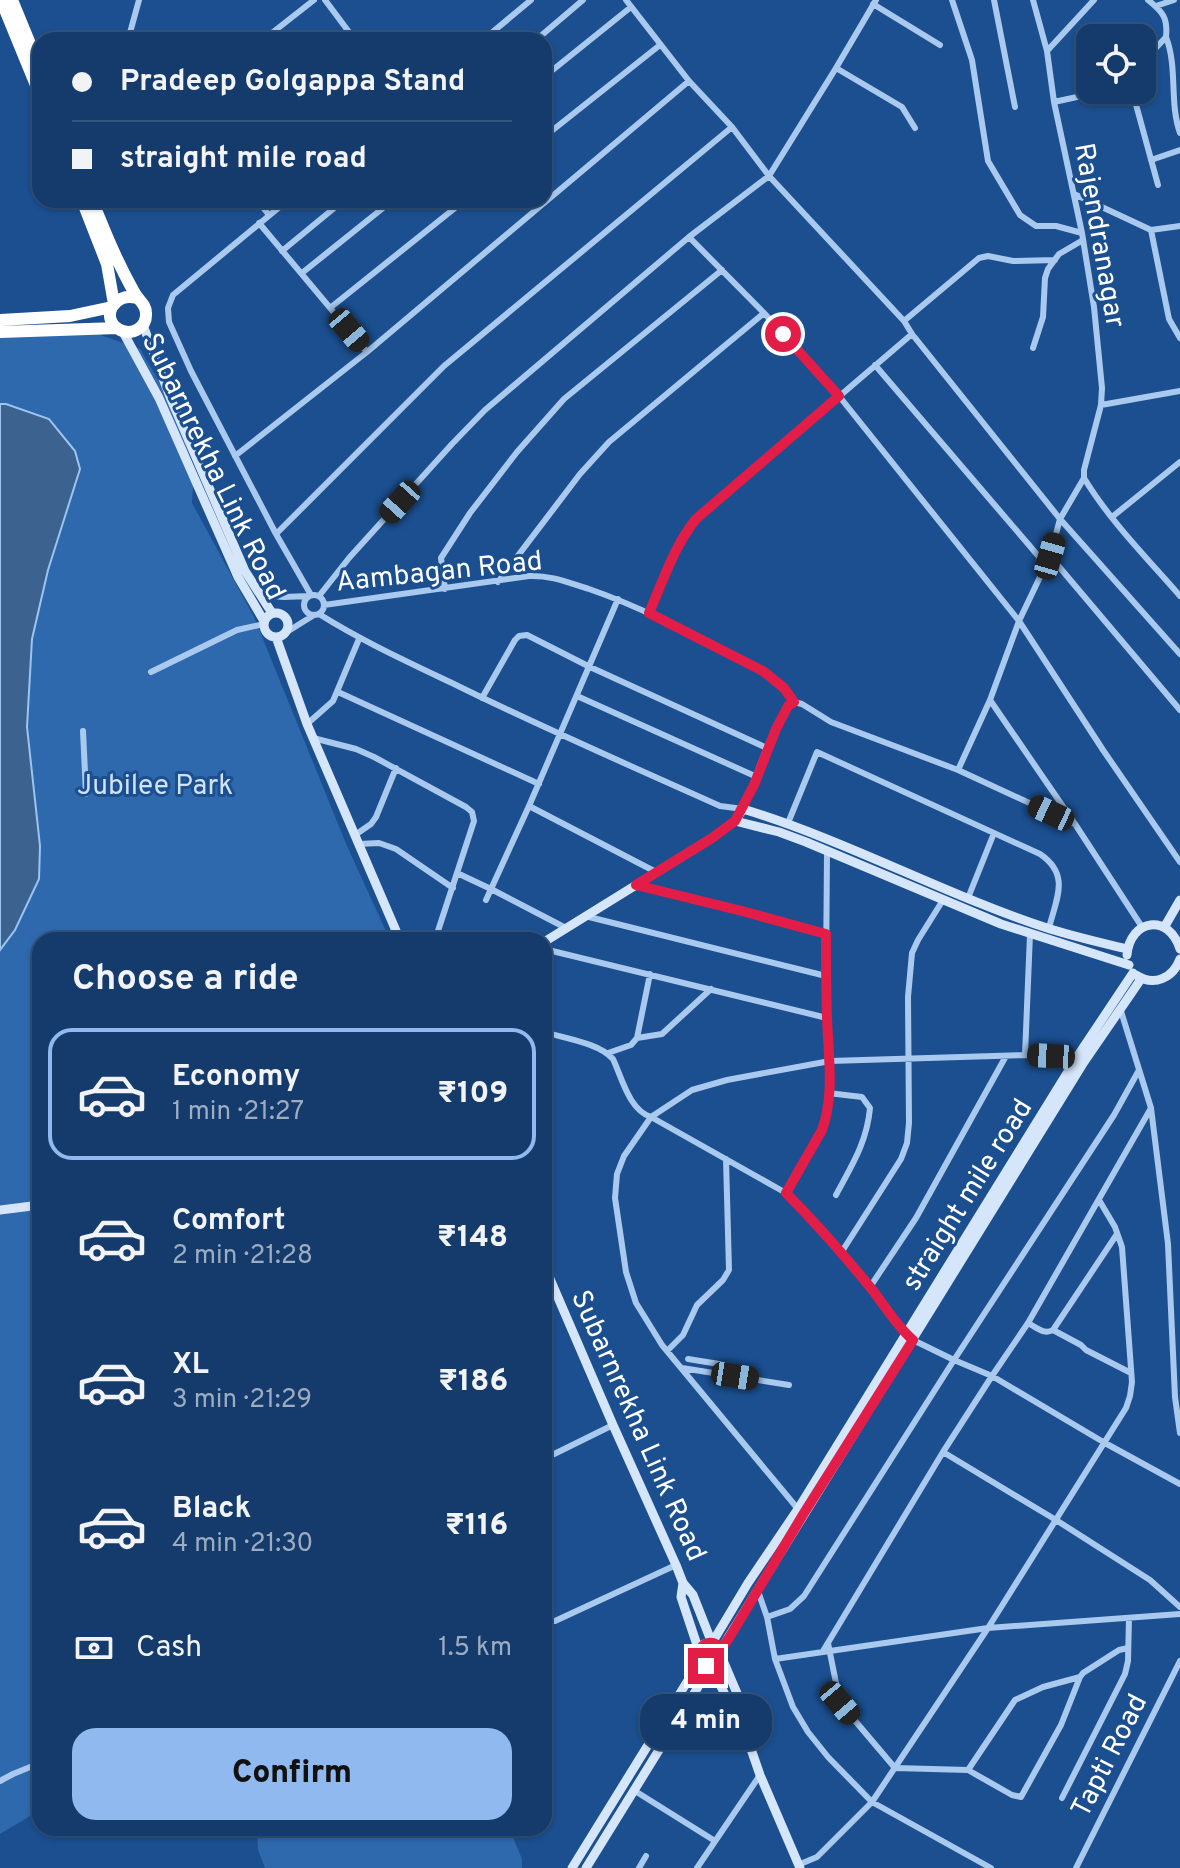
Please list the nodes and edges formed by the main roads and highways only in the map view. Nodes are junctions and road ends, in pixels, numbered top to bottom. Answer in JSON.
{"nodes":[{"id":1,"x":1,"y":0,"type":"edge"},
{"id":2,"x":12,"y":0,"type":"edge"},
{"id":3,"x":32,"y":49,"type":"edge"},
{"id":4,"x":32,"y":76,"type":"edge"},
{"id":5,"x":85,"y":208,"type":"edge"},
{"id":6,"x":95,"y":208,"type":"edge"},
{"id":7,"x":137,"y":298,"type":"junction"},
{"id":8,"x":113,"y":306,"type":"junction"},
{"id":9,"x":0,"y":320,"type":"edge"},
{"id":10,"x":120,"y":330,"type":"junction"},
{"id":11,"x":0,"y":332,"type":"edge"}],
"edges":[{"from":1,"to":4,"type":"highway"},
{"from":2,"to":3,"type":"highway"},
{"from":5,"to":8,"type":"highway"},
{"from":6,"to":7,"type":"highway"},
{"from":7,"to":8,"type":"highway"},
{"from":7,"to":10,"type":"highway"},
{"from":8,"to":9,"type":"highway"},
{"from":8,"to":10,"type":"highway"},
{"from":10,"to":11,"type":"highway"}]}
